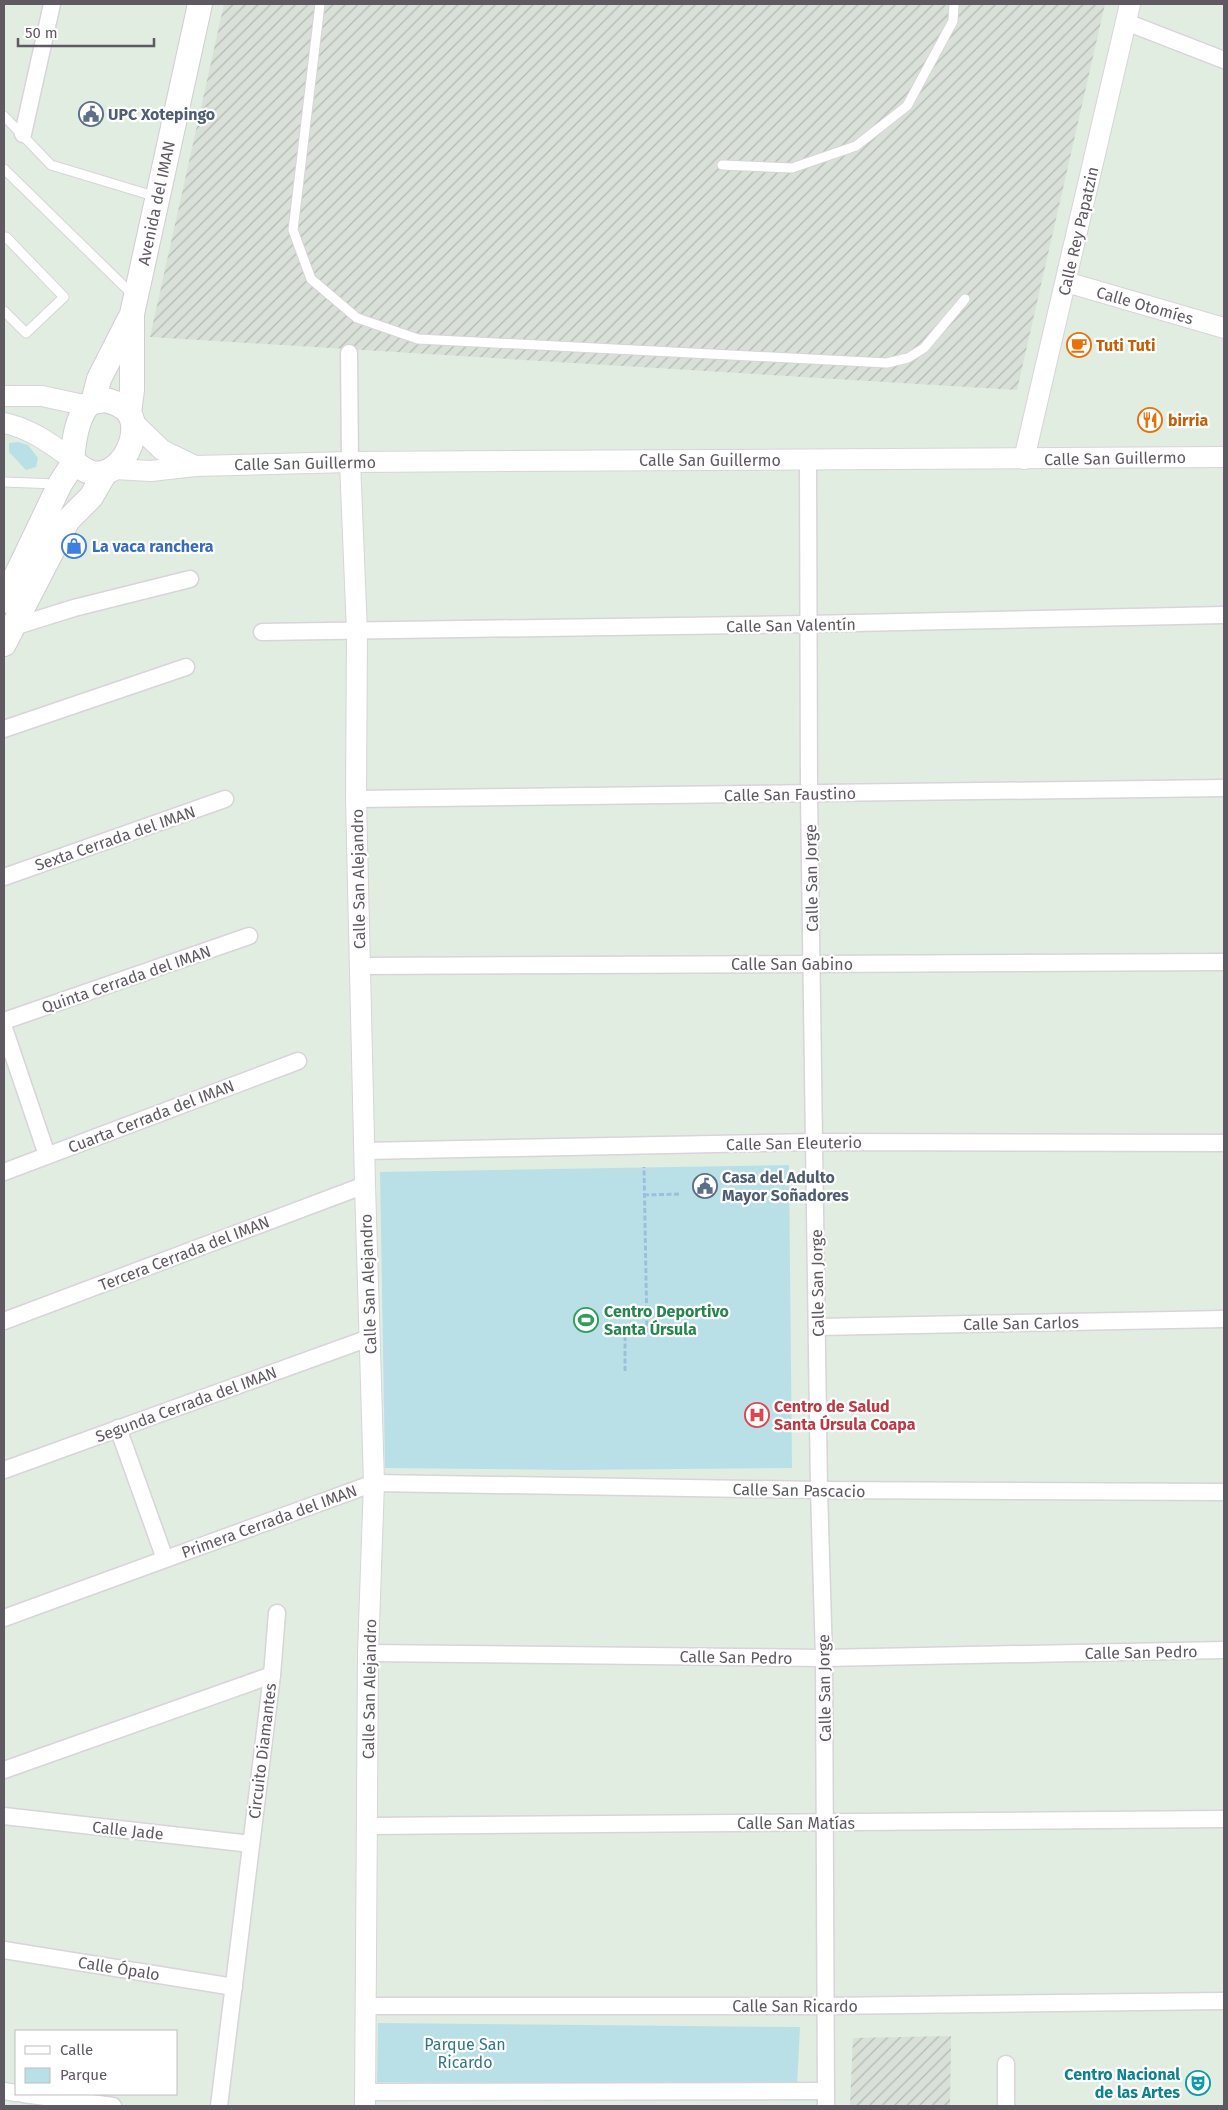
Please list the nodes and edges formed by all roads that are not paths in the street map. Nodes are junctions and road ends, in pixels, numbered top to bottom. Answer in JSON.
{"nodes":[{"id":1,"x":52,"y":4,"type":"edge"},
{"id":2,"x":200,"y":4,"type":"edge"},
{"id":3,"x":320,"y":4,"type":"edge"},
{"id":4,"x":954,"y":4,"type":"edge"},
{"id":5,"x":1128,"y":13,"type":"edge"},
{"id":6,"x":1224,"y":60,"type":"edge"},
{"id":7,"x":4,"y":116,"type":"edge"},
{"id":8,"x":23,"y":134,"type":"junction"},
{"id":9,"x":722,"y":165,"type":"dead end"},
{"id":10,"x":4,"y":169,"type":"edge"},
{"id":11,"x":157,"y":197,"type":"junction"},
{"id":12,"x":4,"y":239,"type":"edge"},
{"id":13,"x":1066,"y":282,"type":"junction"},
{"id":14,"x":965,"y":299,"type":"dead end"},
{"id":15,"x":134,"y":306,"type":"junction"},
{"id":16,"x":4,"y":311,"type":"edge"},
{"id":17,"x":1224,"y":328,"type":"edge"},
{"id":18,"x":349,"y":353,"type":"dead end"},
{"id":19,"x":4,"y":396,"type":"edge"},
{"id":20,"x":90,"y":404,"type":"junction"},
{"id":21,"x":130,"y":417,"type":"junction"},
{"id":22,"x":4,"y":423,"type":"edge"},
{"id":23,"x":1224,"y":457,"type":"edge"},
{"id":24,"x":1024,"y":459,"type":"junction"},
{"id":25,"x":808,"y":460,"type":"junction"},
{"id":26,"x":73,"y":461,"type":"junction"},
{"id":27,"x":350,"y":462,"type":"junction"},
{"id":28,"x":195,"y":466,"type":"junction"},
{"id":29,"x":110,"y":471,"type":"junction"},
{"id":30,"x":4,"y":482,"type":"edge"},
{"id":31,"x":60,"y":484,"type":"junction"},
{"id":32,"x":190,"y":579,"type":"dead end"},
{"id":33,"x":4,"y":600,"type":"edge"},
{"id":34,"x":1224,"y":615,"type":"edge"},
{"id":35,"x":808,"y":624,"type":"junction"},
{"id":36,"x":262,"y":632,"type":"dead end"},
{"id":37,"x":357,"y":632,"type":"junction"},
{"id":38,"x":7,"y":634,"type":"edge"},
{"id":39,"x":186,"y":667,"type":"dead end"},
{"id":40,"x":7,"y":728,"type":"edge"},
{"id":41,"x":1224,"y":788,"type":"edge"},
{"id":42,"x":809,"y":794,"type":"junction"},
{"id":43,"x":225,"y":798,"type":"dead end"},
{"id":44,"x":356,"y":799,"type":"junction"},
{"id":45,"x":4,"y":877,"type":"edge"},
{"id":46,"x":249,"y":936,"type":"dead end"},
{"id":47,"x":1224,"y":962,"type":"edge"},
{"id":48,"x":813,"y":964,"type":"junction"},
{"id":49,"x":360,"y":966,"type":"junction"},
{"id":50,"x":4,"y":1021,"type":"edge"},
{"id":51,"x":4,"y":1028,"type":"edge"},
{"id":52,"x":298,"y":1060,"type":"dead end"},
{"id":53,"x":816,"y":1142,"type":"junction"},
{"id":54,"x":1224,"y":1143,"type":"edge"},
{"id":55,"x":364,"y":1151,"type":"junction"},
{"id":56,"x":47,"y":1155,"type":"junction"},
{"id":57,"x":4,"y":1172,"type":"edge"},
{"id":58,"x":365,"y":1185,"type":"junction"},
{"id":59,"x":1224,"y":1319,"type":"edge"},
{"id":60,"x":4,"y":1321,"type":"edge"},
{"id":61,"x":818,"y":1326,"type":"junction"},
{"id":62,"x":369,"y":1338,"type":"junction"},
{"id":63,"x":118,"y":1428,"type":"junction"},
{"id":64,"x":4,"y":1470,"type":"edge"},
{"id":65,"x":374,"y":1483,"type":"junction"},
{"id":66,"x":819,"y":1490,"type":"junction"},
{"id":67,"x":1224,"y":1492,"type":"edge"},
{"id":68,"x":165,"y":1559,"type":"junction"},
{"id":69,"x":277,"y":1613,"type":"dead end"},
{"id":70,"x":4,"y":1618,"type":"edge"},
{"id":71,"x":1224,"y":1650,"type":"edge"},
{"id":72,"x":368,"y":1652,"type":"junction"},
{"id":73,"x":824,"y":1658,"type":"junction"},
{"id":74,"x":272,"y":1675,"type":"junction"},
{"id":75,"x":4,"y":1770,"type":"edge"},
{"id":76,"x":4,"y":1816,"type":"edge"},
{"id":77,"x":1224,"y":1819,"type":"edge"},
{"id":78,"x":824,"y":1823,"type":"junction"},
{"id":79,"x":367,"y":1826,"type":"junction"},
{"id":80,"x":251,"y":1844,"type":"junction"},
{"id":81,"x":4,"y":1950,"type":"edge"},
{"id":82,"x":234,"y":1986,"type":"junction"},
{"id":83,"x":1224,"y":2002,"type":"edge"},
{"id":84,"x":365,"y":2006,"type":"junction"},
{"id":85,"x":825,"y":2006,"type":"junction"},
{"id":86,"x":1006,"y":2064,"type":"dead end"},
{"id":87,"x":30,"y":2095,"type":"edge"},
{"id":88,"x":365,"y":2099,"type":"edge"},
{"id":89,"x":826,"y":2099,"type":"edge"},
{"id":90,"x":112,"y":2106,"type":"edge"},
{"id":91,"x":219,"y":2106,"type":"edge"},
{"id":92,"x":1006,"y":2106,"type":"edge"}],
"edges":[{"from":1,"to":8,"type":"street"},
{"from":2,"to":11,"type":"main road","name":"Avenida del IMAN"},
{"from":3,"to":14,"type":"lane"},
{"from":4,"to":9,"type":"lane"},
{"from":5,"to":6,"type":"street"},
{"from":5,"to":13,"type":"street","name":"Calle Rey Papatzin"},
{"from":7,"to":8,"type":"lane"},
{"from":8,"to":11,"type":"lane"},
{"from":10,"to":15,"type":"lane"},
{"from":11,"to":15,"type":"main road","name":"Avenida del IMAN"},
{"from":12,"to":16,"type":"lane"},
{"from":13,"to":17,"type":"street","name":"Calle Otomíes"},
{"from":13,"to":24,"type":"street","name":"Calle Rey Papatzin"},
{"from":15,"to":20,"type":"main road","name":"Avenida del IMAN"},
{"from":15,"to":21,"type":"main road","name":"Avenida del IMAN"},
{"from":18,"to":27,"type":"street"},
{"from":19,"to":20,"type":"street"},
{"from":20,"to":21,"type":"main road"},
{"from":20,"to":26,"type":"main road"},
{"from":21,"to":28,"type":"street","name":"Calle San Guillermo"},
{"from":21,"to":29,"type":"main road"},
{"from":22,"to":26,"type":"street"},
{"from":23,"to":24,"type":"street","name":"Calle San Guillermo"},
{"from":24,"to":25,"type":"street","name":"Calle San Guillermo"},
{"from":25,"to":27,"type":"street","name":"Calle San Guillermo"},
{"from":25,"to":35,"type":"street","name":"Calle San Jorge"},
{"from":26,"to":29,"type":"main road"},
{"from":26,"to":31,"type":"main road"},
{"from":27,"to":28,"type":"street","name":"Calle San Guillermo"},
{"from":27,"to":37,"type":"street","name":"Calle San Alejandro"},
{"from":28,"to":29,"type":"street","name":"Calle San Guillermo"},
{"from":29,"to":38,"type":"main road"},
{"from":30,"to":31,"type":"lane"},
{"from":31,"to":33,"type":"main road"},
{"from":32,"to":38,"type":"street"},
{"from":34,"to":35,"type":"street","name":"Calle San Valentín"},
{"from":35,"to":37,"type":"street","name":"Calle San Valentín"},
{"from":35,"to":42,"type":"street","name":"Calle San Jorge"},
{"from":36,"to":37,"type":"street","name":"Calle San Valentín"},
{"from":37,"to":44,"type":"street","name":"Calle San Alejandro"},
{"from":39,"to":40,"type":"street"},
{"from":41,"to":42,"type":"street","name":"Calle San Faustino"},
{"from":42,"to":44,"type":"street","name":"Calle San Faustino"},
{"from":42,"to":48,"type":"street","name":"Calle San Jorge"},
{"from":43,"to":45,"type":"street","name":"Sexta Cerrada del IMAN"},
{"from":44,"to":49,"type":"street","name":"Calle San Alejandro"},
{"from":46,"to":50,"type":"street","name":"Quinta Cerrada del IMAN"},
{"from":47,"to":48,"type":"street","name":"Calle San Gabino"},
{"from":48,"to":49,"type":"street","name":"Calle San Gabino"},
{"from":48,"to":53,"type":"street","name":"Calle San Jorge"},
{"from":49,"to":55,"type":"street","name":"Calle San Alejandro"},
{"from":51,"to":56,"type":"street"},
{"from":52,"to":56,"type":"street","name":"Cuarta Cerrada del IMAN"},
{"from":53,"to":54,"type":"street","name":"Calle San Eleuterio"},
{"from":53,"to":55,"type":"street","name":"Calle San Eleuterio"},
{"from":53,"to":61,"type":"street","name":"Calle San Jorge"},
{"from":55,"to":58,"type":"street","name":"Calle San Alejandro"},
{"from":56,"to":57,"type":"street","name":"Cuarta Cerrada del IMAN"},
{"from":58,"to":60,"type":"street","name":"Tercera Cerrada del IMAN"},
{"from":58,"to":62,"type":"street","name":"Calle San Alejandro"},
{"from":59,"to":61,"type":"street","name":"Calle San Carlos"},
{"from":61,"to":66,"type":"street","name":"Calle San Jorge"},
{"from":62,"to":63,"type":"street","name":"Segunda Cerrada del IMAN"},
{"from":62,"to":65,"type":"street","name":"Calle San Alejandro"},
{"from":63,"to":64,"type":"street","name":"Segunda Cerrada del IMAN"},
{"from":63,"to":68,"type":"street","name":"Primera Cerrada del IMAN"},
{"from":65,"to":66,"type":"street","name":"Calle San Pascacio"},
{"from":65,"to":68,"type":"street","name":"Primera Cerrada del IMAN"},
{"from":65,"to":72,"type":"street","name":"Calle San Alejandro"},
{"from":66,"to":67,"type":"street","name":"Calle San Pascacio"},
{"from":66,"to":73,"type":"street","name":"Calle San Jorge"},
{"from":68,"to":70,"type":"street","name":"Primera Cerrada del IMAN"},
{"from":69,"to":74,"type":"street"},
{"from":71,"to":73,"type":"street","name":"Calle San Pedro"},
{"from":72,"to":73,"type":"street","name":"Calle San Pedro"},
{"from":72,"to":79,"type":"street","name":"Calle San Alejandro"},
{"from":73,"to":78,"type":"street","name":"Calle San Jorge"},
{"from":74,"to":75,"type":"street","name":"Circuito Diamantes"},
{"from":74,"to":80,"type":"street","name":"Circuito Diamantes"},
{"from":76,"to":80,"type":"street","name":"Calle Jade"},
{"from":77,"to":78,"type":"street","name":"Calle San Matías"},
{"from":78,"to":79,"type":"street","name":"Calle San Matías"},
{"from":78,"to":85,"type":"street","name":"Calle San Jorge"},
{"from":79,"to":84,"type":"street","name":"Calle San Alejandro"},
{"from":80,"to":82,"type":"street","name":"Circuito Diamantes"},
{"from":81,"to":82,"type":"street","name":"Calle Ópalo"},
{"from":82,"to":91,"type":"street","name":"Circuito Diamantes"},
{"from":83,"to":85,"type":"street","name":"Calle San Ricardo"},
{"from":84,"to":85,"type":"street","name":"Calle San Ricardo"},
{"from":84,"to":88,"type":"street","name":"Calle San Alejandro"},
{"from":85,"to":89,"type":"street","name":"Calle San Jorge"},
{"from":86,"to":92,"type":"street"},
{"from":87,"to":90,"type":"street"},
{"from":88,"to":89,"type":"street"}]}
